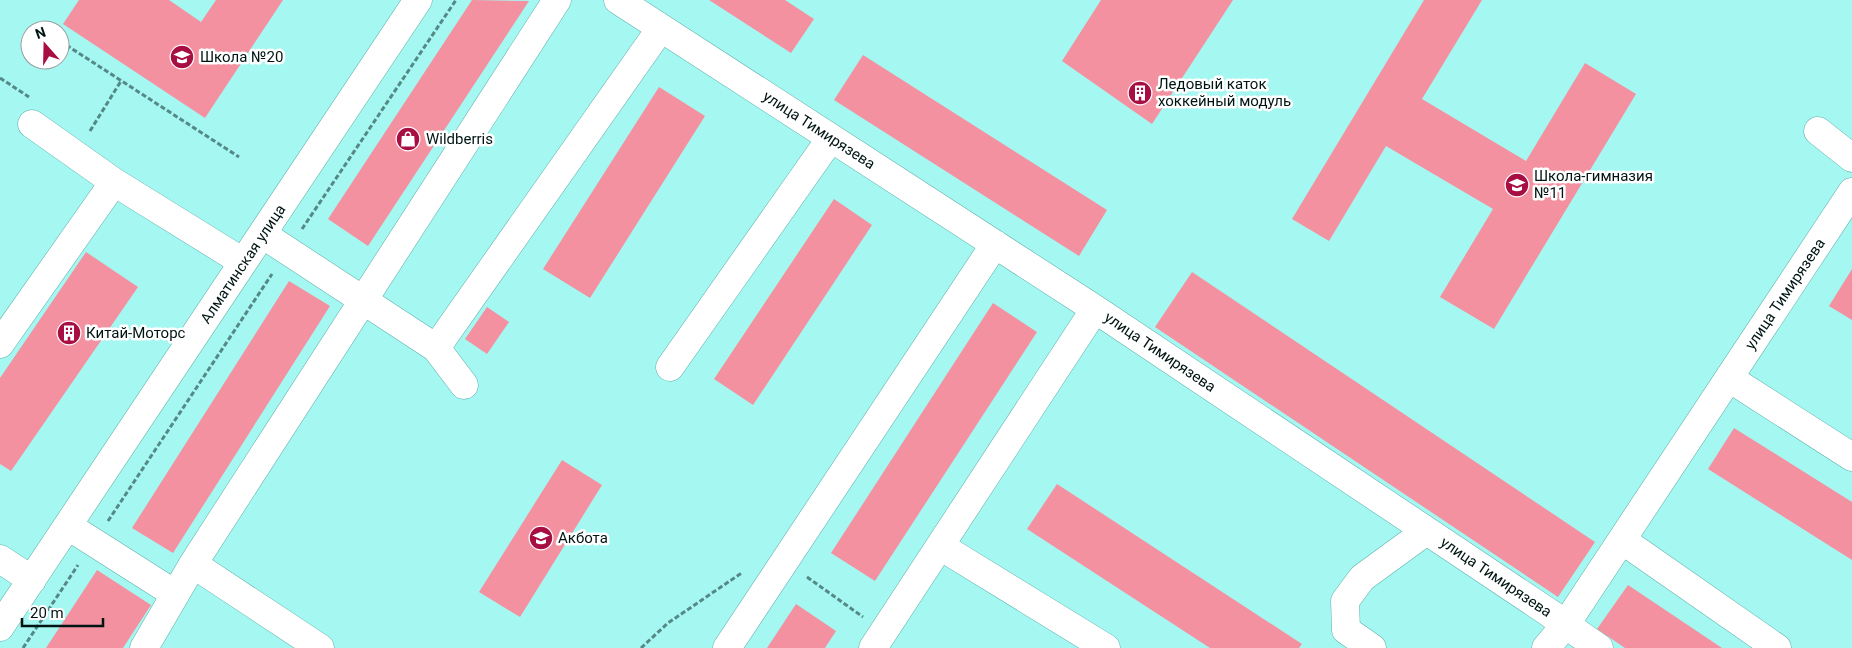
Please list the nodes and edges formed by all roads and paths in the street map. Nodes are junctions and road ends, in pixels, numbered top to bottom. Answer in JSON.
{"nodes":[{"id":1,"x":418,"y":0,"type":"edge"},
{"id":2,"x":456,"y":0,"type":"edge"},
{"id":3,"x":556,"y":0,"type":"edge"},
{"id":4,"x":618,"y":0,"type":"edge"},
{"id":5,"x":661,"y":28,"type":"junction"},
{"id":6,"x":70,"y":48,"type":"edge"},
{"id":7,"x":0,"y":78,"type":"edge"},
{"id":8,"x":121,"y":81,"type":"junction"},
{"id":9,"x":30,"y":98,"type":"dead end"},
{"id":10,"x":32,"y":124,"type":"dead end"},
{"id":11,"x":1818,"y":131,"type":"dead end"},
{"id":12,"x":831,"y":138,"type":"junction"},
{"id":13,"x":75,"y":155,"type":"junction"},
{"id":14,"x":239,"y":157,"type":"dead end"},
{"id":15,"x":1852,"y":158,"type":"edge"},
{"id":16,"x":114,"y":182,"type":"junction"},
{"id":17,"x":1848,"y":208,"type":"edge"},
{"id":18,"x":262,"y":234,"type":"junction"},
{"id":19,"x":995,"y":244,"type":"junction"},
{"id":20,"x":288,"y":251,"type":"junction"},
{"id":21,"x":244,"y":262,"type":"junction"},
{"id":22,"x":362,"y":300,"type":"junction"},
{"id":23,"x":1096,"y":309,"type":"junction"},
{"id":24,"x":0,"y":344,"type":"edge"},
{"id":25,"x":436,"y":348,"type":"junction"},
{"id":26,"x":670,"y":367,"type":"dead end"},
{"id":27,"x":1729,"y":378,"type":"junction"},
{"id":28,"x":464,"y":385,"type":"dead end"},
{"id":29,"x":1852,"y":457,"type":"edge"},
{"id":30,"x":68,"y":526,"type":"junction"},
{"id":31,"x":1425,"y":532,"type":"junction"},
{"id":32,"x":1622,"y":540,"type":"junction"},
{"id":33,"x":94,"y":541,"type":"junction"},
{"id":34,"x":940,"y":546,"type":"junction"},
{"id":35,"x":0,"y":559,"type":"edge"},
{"id":36,"x":193,"y":564,"type":"junction"},
{"id":37,"x":32,"y":580,"type":"junction"},
{"id":38,"x":175,"y":594,"type":"junction"},
{"id":39,"x":1566,"y":624,"type":"junction"},
{"id":40,"x":0,"y":627,"type":"edge"},
{"id":41,"x":23,"y":648,"type":"edge"},
{"id":42,"x":144,"y":648,"type":"edge"},
{"id":43,"x":320,"y":648,"type":"edge"},
{"id":44,"x":727,"y":648,"type":"edge"},
{"id":45,"x":873,"y":648,"type":"edge"},
{"id":46,"x":1106,"y":648,"type":"edge"},
{"id":47,"x":1372,"y":648,"type":"edge"},
{"id":48,"x":1546,"y":648,"type":"edge"},
{"id":49,"x":1599,"y":648,"type":"edge"},
{"id":50,"x":1777,"y":648,"type":"edge"}],
"edges":[{"from":1,"to":18,"type":"street","name":"Алматинская улица"},
{"from":2,"to":20,"type":"path"},
{"from":3,"to":22,"type":"street"},
{"from":4,"to":5,"type":"street","name":"улица Тимирязева"},
{"from":5,"to":12,"type":"street","name":"улица Тимирязева"},
{"from":5,"to":25,"type":"street"},
{"from":6,"to":8,"type":"path"},
{"from":7,"to":9,"type":"path"},
{"from":8,"to":13,"type":"path"},
{"from":8,"to":14,"type":"path"},
{"from":10,"to":13,"type":"street"},
{"from":11,"to":15,"type":"street"},
{"from":12,"to":19,"type":"street","name":"улица Тимирязева"},
{"from":12,"to":26,"type":"street"},
{"from":13,"to":16,"type":"street"},
{"from":16,"to":21,"type":"street"},
{"from":16,"to":24,"type":"street"},
{"from":17,"to":27,"type":"street","name":"улица Тимирязева"},
{"from":18,"to":20,"type":"street"},
{"from":18,"to":21,"type":"street","name":"Алматинская улица"},
{"from":19,"to":23,"type":"street","name":"улица Тимирязева"},
{"from":19,"to":44,"type":"street"},
{"from":20,"to":22,"type":"street"},
{"from":20,"to":33,"type":"path"},
{"from":21,"to":30,"type":"street","name":"Алматинская улица"},
{"from":22,"to":25,"type":"street"},
{"from":22,"to":36,"type":"street"},
{"from":23,"to":31,"type":"street"},
{"from":23,"to":34,"type":"street","name":"улица Тимирязева"},
{"from":23,"to":39,"type":"street","name":"улица Тимирязева"},
{"from":25,"to":28,"type":"street"},
{"from":27,"to":29,"type":"street"},
{"from":27,"to":32,"type":"street","name":"улица Тимирязева"},
{"from":30,"to":33,"type":"street"},
{"from":30,"to":37,"type":"street","name":"Алматинская улица"},
{"from":31,"to":39,"type":"street"},
{"from":31,"to":47,"type":"street"},
{"from":32,"to":39,"type":"street","name":"улица Тимирязева"},
{"from":32,"to":50,"type":"street"},
{"from":33,"to":38,"type":"street"},
{"from":33,"to":41,"type":"path"},
{"from":34,"to":45,"type":"street","name":"улица Тимирязева"},
{"from":34,"to":46,"type":"street"},
{"from":35,"to":37,"type":"street"},
{"from":36,"to":38,"type":"street"},
{"from":36,"to":43,"type":"street"},
{"from":37,"to":40,"type":"street","name":"Алматинская улица"},
{"from":38,"to":42,"type":"street"},
{"from":39,"to":48,"type":"street"},
{"from":39,"to":49,"type":"street"}]}
